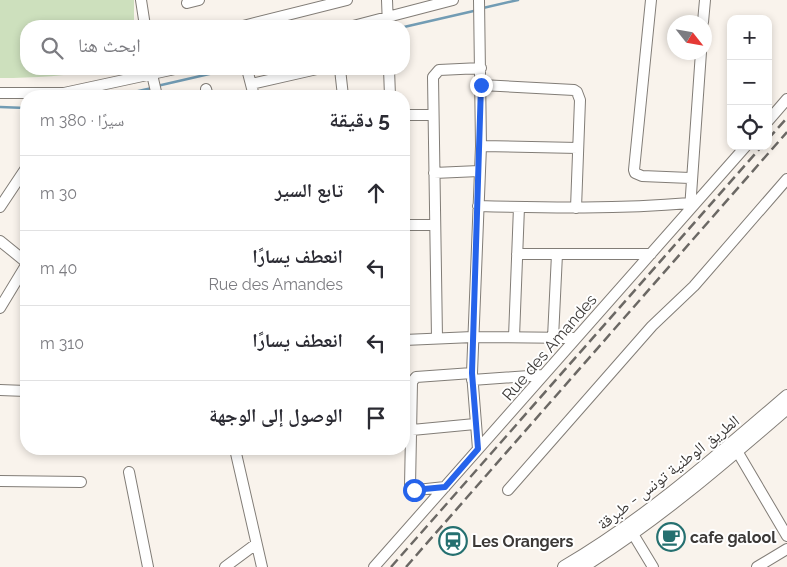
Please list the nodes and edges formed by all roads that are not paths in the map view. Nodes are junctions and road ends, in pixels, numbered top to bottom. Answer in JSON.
{"nodes":[{"id":1,"x":141,"y":0,"type":"edge"},
{"id":2,"x":199,"y":0,"type":"edge"},
{"id":3,"x":298,"y":0,"type":"edge"},
{"id":4,"x":347,"y":0,"type":"edge"},
{"id":5,"x":387,"y":0,"type":"edge"},
{"id":6,"x":452,"y":0,"type":"edge"},
{"id":7,"x":652,"y":0,"type":"edge"},
{"id":8,"x":705,"y":0,"type":"edge"},
{"id":9,"x":187,"y":3,"type":"dead end"},
{"id":10,"x":479,"y":6,"type":"edge"},
{"id":11,"x":300,"y":11,"type":"junction"},
{"id":12,"x":704,"y":15,"type":"edge"},
{"id":13,"x":144,"y":20,"type":"edge"},
{"id":14,"x":265,"y":20,"type":"edge"},
{"id":15,"x":388,"y":20,"type":"edge"},
{"id":16,"x":396,"y":20,"type":"edge"},
{"id":17,"x":699,"y":60,"type":"edge"},
{"id":18,"x":481,"y":68,"type":"junction"},
{"id":19,"x":152,"y":75,"type":"edge"},
{"id":20,"x":266,"y":75,"type":"edge"},
{"id":21,"x":341,"y":75,"type":"edge"},
{"id":22,"x":389,"y":75,"type":"edge"},
{"id":23,"x":249,"y":77,"type":"edge"},
{"id":24,"x":481,"y":85,"type":"junction"},
{"id":25,"x":83,"y":90,"type":"edge"},
{"id":26,"x":156,"y":90,"type":"edge"},
{"id":27,"x":252,"y":90,"type":"edge"},
{"id":28,"x":342,"y":90,"type":"edge"},
{"id":29,"x":390,"y":90,"type":"edge"},
{"id":30,"x":0,"y":92,"type":"edge"},
{"id":31,"x":20,"y":93,"type":"edge"},
{"id":32,"x":787,"y":99,"type":"edge"},
{"id":33,"x":410,"y":115,"type":"edge"},
{"id":34,"x":432,"y":115,"type":"junction"},
{"id":35,"x":772,"y":116,"type":"edge"},
{"id":36,"x":481,"y":146,"type":"junction"},
{"id":37,"x":578,"y":148,"type":"junction"},
{"id":38,"x":742,"y":150,"type":"edge"},
{"id":39,"x":480,"y":171,"type":"junction"},
{"id":40,"x":434,"y":173,"type":"junction"},
{"id":41,"x":20,"y":177,"type":"edge"},
{"id":42,"x":690,"y":178,"type":"junction"},
{"id":43,"x":787,"y":180,"type":"edge"},
{"id":44,"x":478,"y":206,"type":"junction"},
{"id":45,"x":0,"y":207,"type":"edge"},
{"id":46,"x":519,"y":207,"type":"junction"},
{"id":47,"x":690,"y":207,"type":"junction"},
{"id":48,"x":576,"y":208,"type":"junction"},
{"id":49,"x":410,"y":225,"type":"edge"},
{"id":50,"x":435,"y":225,"type":"junction"},
{"id":51,"x":0,"y":242,"type":"edge"},
{"id":52,"x":517,"y":254,"type":"junction"},
{"id":53,"x":557,"y":254,"type":"junction"},
{"id":54,"x":651,"y":254,"type":"junction"},
{"id":55,"x":20,"y":259,"type":"edge"},
{"id":56,"x":20,"y":274,"type":"edge"},
{"id":57,"x":0,"y":308,"type":"edge"},
{"id":58,"x":473,"y":337,"type":"junction"},
{"id":59,"x":514,"y":337,"type":"junction"},
{"id":60,"x":437,"y":338,"type":"junction"},
{"id":61,"x":553,"y":338,"type":"junction"},
{"id":62,"x":576,"y":338,"type":"junction"},
{"id":63,"x":410,"y":340,"type":"edge"},
{"id":64,"x":543,"y":375,"type":"junction"},
{"id":65,"x":472,"y":376,"type":"junction"},
{"id":66,"x":20,"y":388,"type":"edge"},
{"id":67,"x":0,"y":390,"type":"edge"},
{"id":68,"x":787,"y":396,"type":"edge"},
{"id":69,"x":787,"y":408,"type":"edge"},
{"id":70,"x":475,"y":424,"type":"junction"},
{"id":71,"x":412,"y":430,"type":"junction"},
{"id":72,"x":478,"y":449,"type":"junction"},
{"id":73,"x":737,"y":451,"type":"junction"},
{"id":74,"x":236,"y":455,"type":"edge"},
{"id":75,"x":129,"y":472,"type":"dead end"},
{"id":76,"x":0,"y":481,"type":"edge"},
{"id":77,"x":81,"y":482,"type":"dead end"},
{"id":78,"x":445,"y":487,"type":"junction"},
{"id":79,"x":508,"y":490,"type":"dead end"},
{"id":80,"x":786,"y":531,"type":"edge"},
{"id":81,"x":633,"y":534,"type":"junction"},
{"id":82,"x":256,"y":544,"type":"junction"},
{"id":83,"x":787,"y":549,"type":"edge"},
{"id":84,"x":145,"y":566,"type":"edge"},
{"id":85,"x":225,"y":567,"type":"edge"},
{"id":86,"x":262,"y":567,"type":"edge"},
{"id":87,"x":374,"y":567,"type":"edge"},
{"id":88,"x":564,"y":567,"type":"edge"},
{"id":89,"x":582,"y":567,"type":"edge"},
{"id":90,"x":653,"y":567,"type":"edge"},
{"id":91,"x":757,"y":567,"type":"edge"}],
"edges":[{"from":1,"to":13,"type":"street"},
{"from":2,"to":9,"type":"street"},
{"from":3,"to":11,"type":"street"},
{"from":4,"to":11,"type":"street"},
{"from":5,"to":15,"type":"street"},
{"from":6,"to":16,"type":"street"},
{"from":7,"to":42,"type":"street"},
{"from":8,"to":12,"type":"street"},
{"from":10,"to":18,"type":"street"},
{"from":11,"to":14,"type":"street"},
{"from":17,"to":42,"type":"street"},
{"from":18,"to":24,"type":"street"},
{"from":18,"to":34,"type":"street"},
{"from":19,"to":25,"type":"street"},
{"from":19,"to":26,"type":"street"},
{"from":20,"to":23,"type":"street"},
{"from":21,"to":28,"type":"street"},
{"from":22,"to":29,"type":"street"},
{"from":23,"to":27,"type":"street"},
{"from":24,"to":36,"type":"street"},
{"from":24,"to":37,"type":"street"},
{"from":30,"to":31,"type":"street"},
{"from":32,"to":35,"type":"street"},
{"from":33,"to":34,"type":"street"},
{"from":34,"to":40,"type":"street"},
{"from":36,"to":37,"type":"street"},
{"from":36,"to":39,"type":"street"},
{"from":37,"to":48,"type":"street"},
{"from":38,"to":47,"type":"street","name":"Rue des Amandes"},
{"from":39,"to":40,"type":"street"},
{"from":39,"to":44,"type":"street"},
{"from":40,"to":50,"type":"street"},
{"from":41,"to":45,"type":"street"},
{"from":42,"to":47,"type":"street"},
{"from":43,"to":79,"type":"street"},
{"from":44,"to":46,"type":"street"},
{"from":44,"to":58,"type":"street"},
{"from":46,"to":48,"type":"street"},
{"from":46,"to":52,"type":"street"},
{"from":47,"to":48,"type":"street"},
{"from":47,"to":54,"type":"street","name":"Rue des Amandes"},
{"from":49,"to":50,"type":"street"},
{"from":50,"to":60,"type":"street"},
{"from":51,"to":55,"type":"street"},
{"from":52,"to":53,"type":"street"},
{"from":52,"to":59,"type":"street"},
{"from":53,"to":54,"type":"street"},
{"from":53,"to":61,"type":"street"},
{"from":54,"to":62,"type":"street","name":"Rue des Amandes"},
{"from":56,"to":57,"type":"street"},
{"from":58,"to":59,"type":"street"},
{"from":58,"to":60,"type":"street"},
{"from":58,"to":65,"type":"street"},
{"from":59,"to":61,"type":"street"},
{"from":60,"to":63,"type":"street"},
{"from":61,"to":62,"type":"street"},
{"from":62,"to":64,"type":"street","name":"Rue des Amandes"},
{"from":64,"to":65,"type":"street"},
{"from":64,"to":72,"type":"street","name":"Rue des Amandes"},
{"from":65,"to":70,"type":"street"},
{"from":65,"to":71,"type":"street"},
{"from":66,"to":67,"type":"street"},
{"from":68,"to":88,"type":"main road","name":"الطريق الوطنية تونس - طبرقة"},
{"from":69,"to":73,"type":"main road","name":"الطريق الوطنية تونس - طبرقة"},
{"from":70,"to":71,"type":"street"},
{"from":70,"to":72,"type":"street"},
{"from":71,"to":78,"type":"street"},
{"from":72,"to":78,"type":"street","name":"Rue des Amandes"},
{"from":73,"to":80,"type":"street"},
{"from":73,"to":81,"type":"main road","name":"الطريق الوطنية تونس - طبرقة"},
{"from":74,"to":82,"type":"street"},
{"from":75,"to":84,"type":"street"},
{"from":76,"to":77,"type":"street"},
{"from":78,"to":87,"type":"street","name":"Rue des Amandes"},
{"from":81,"to":89,"type":"main road","name":"الطريق الوطنية تونس - طبرقة"},
{"from":81,"to":90,"type":"street"},
{"from":82,"to":85,"type":"street"},
{"from":82,"to":86,"type":"street"},
{"from":83,"to":91,"type":"street"}]}
